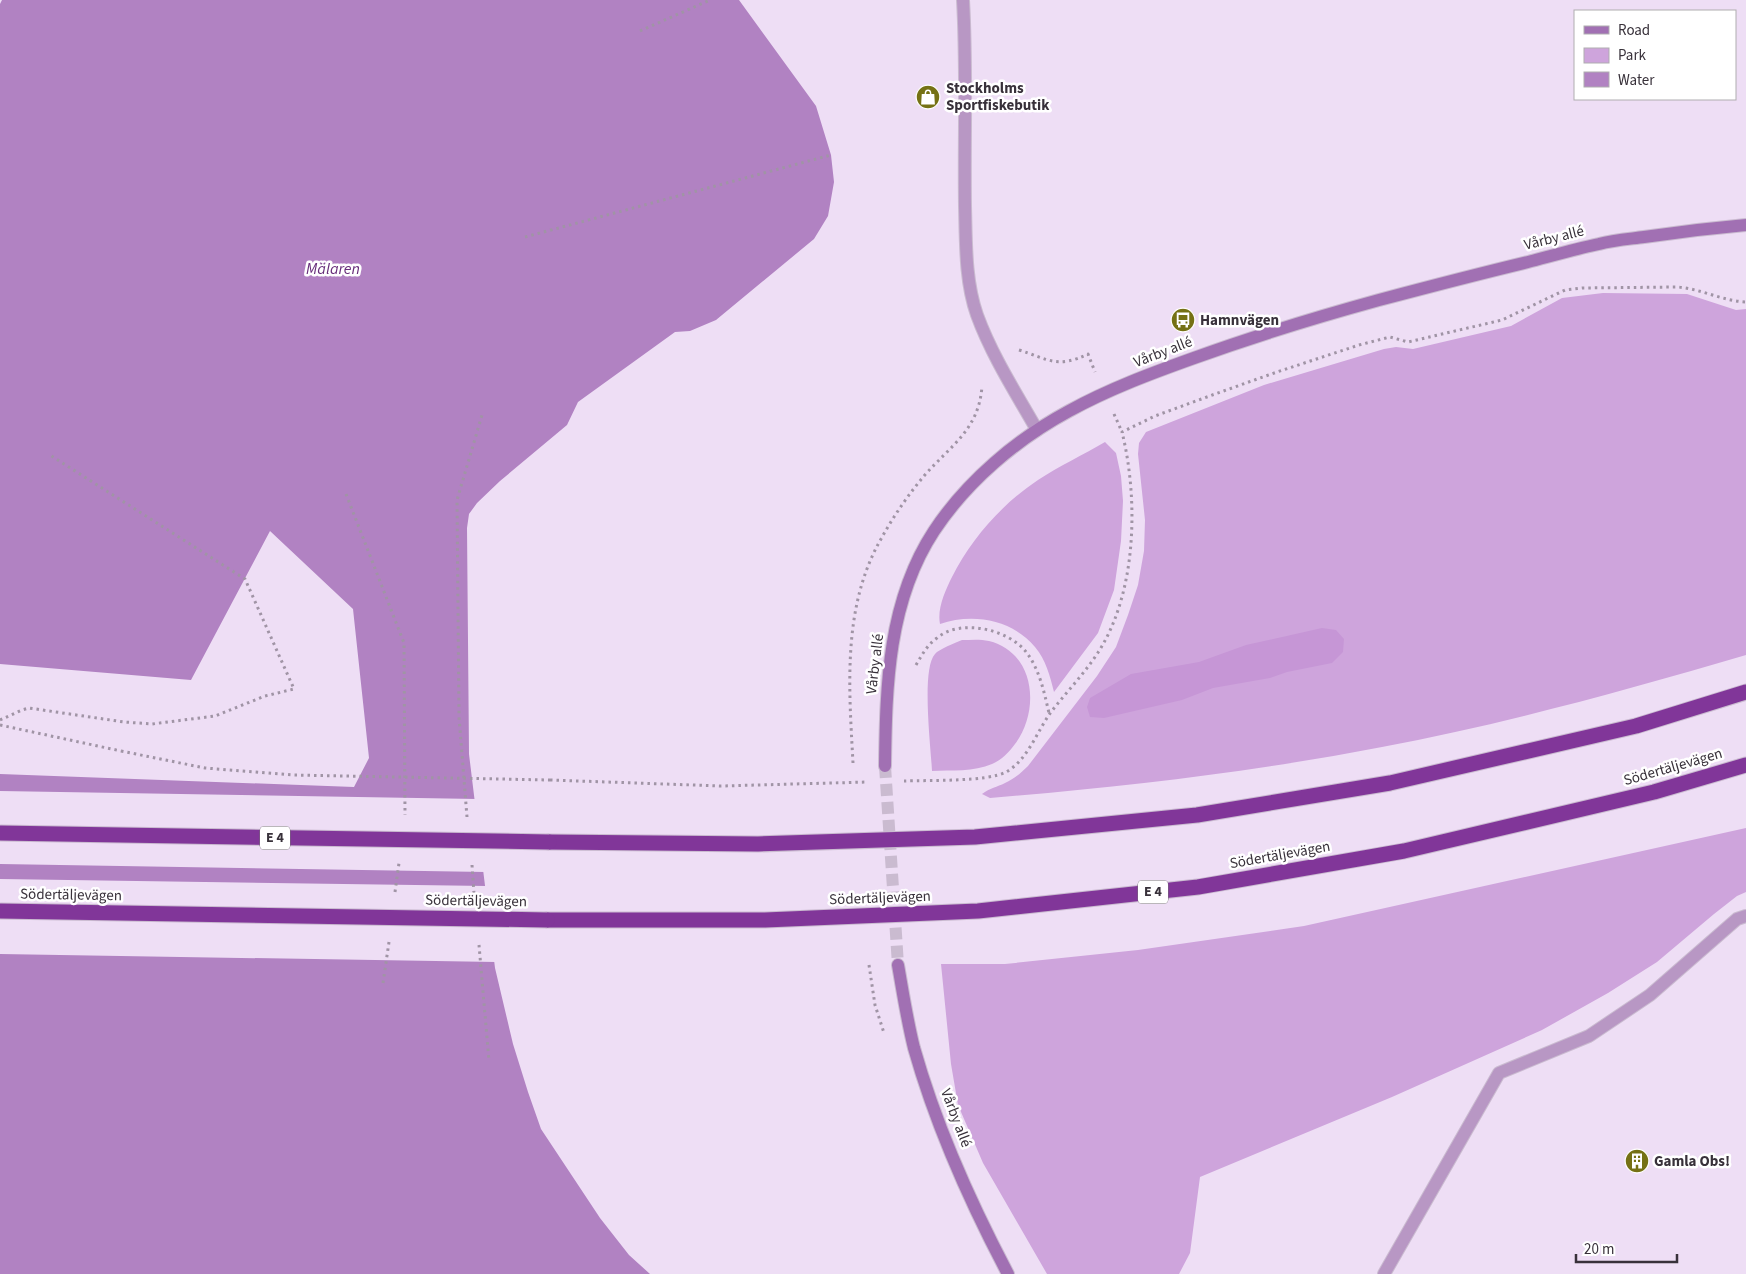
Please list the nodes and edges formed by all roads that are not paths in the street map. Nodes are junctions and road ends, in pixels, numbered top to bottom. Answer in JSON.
{"nodes":[{"id":1,"x":963,"y":0,"type":"edge"},
{"id":2,"x":1746,"y":225,"type":"edge"},
{"id":3,"x":1037,"y":430,"type":"junction"},
{"id":4,"x":1746,"y":692,"type":"edge"},
{"id":5,"x":1746,"y":765,"type":"edge"},
{"id":6,"x":885,"y":766,"type":"tunnel mouth"},
{"id":7,"x":0,"y":833,"type":"edge"},
{"id":8,"x":0,"y":911,"type":"edge"},
{"id":9,"x":1746,"y":916,"type":"edge"},
{"id":10,"x":898,"y":965,"type":"tunnel mouth"},
{"id":11,"x":1008,"y":1274,"type":"edge"},
{"id":12,"x":1384,"y":1274,"type":"edge"}],
"edges":[{"from":1,"to":3,"type":"street"},
{"from":2,"to":3,"type":"street","name":"Vårby allé"},
{"from":3,"to":6,"type":"street","name":"Vårby allé"},
{"from":4,"to":7,"type":"highway","number":"E 4","bridge":true},
{"from":5,"to":8,"type":"highway","name":"Södertäljevägen","number":"E 4","bridge":true},
{"from":9,"to":12,"type":"street"},
{"from":10,"to":11,"type":"street","name":"Vårby allé"}]}
